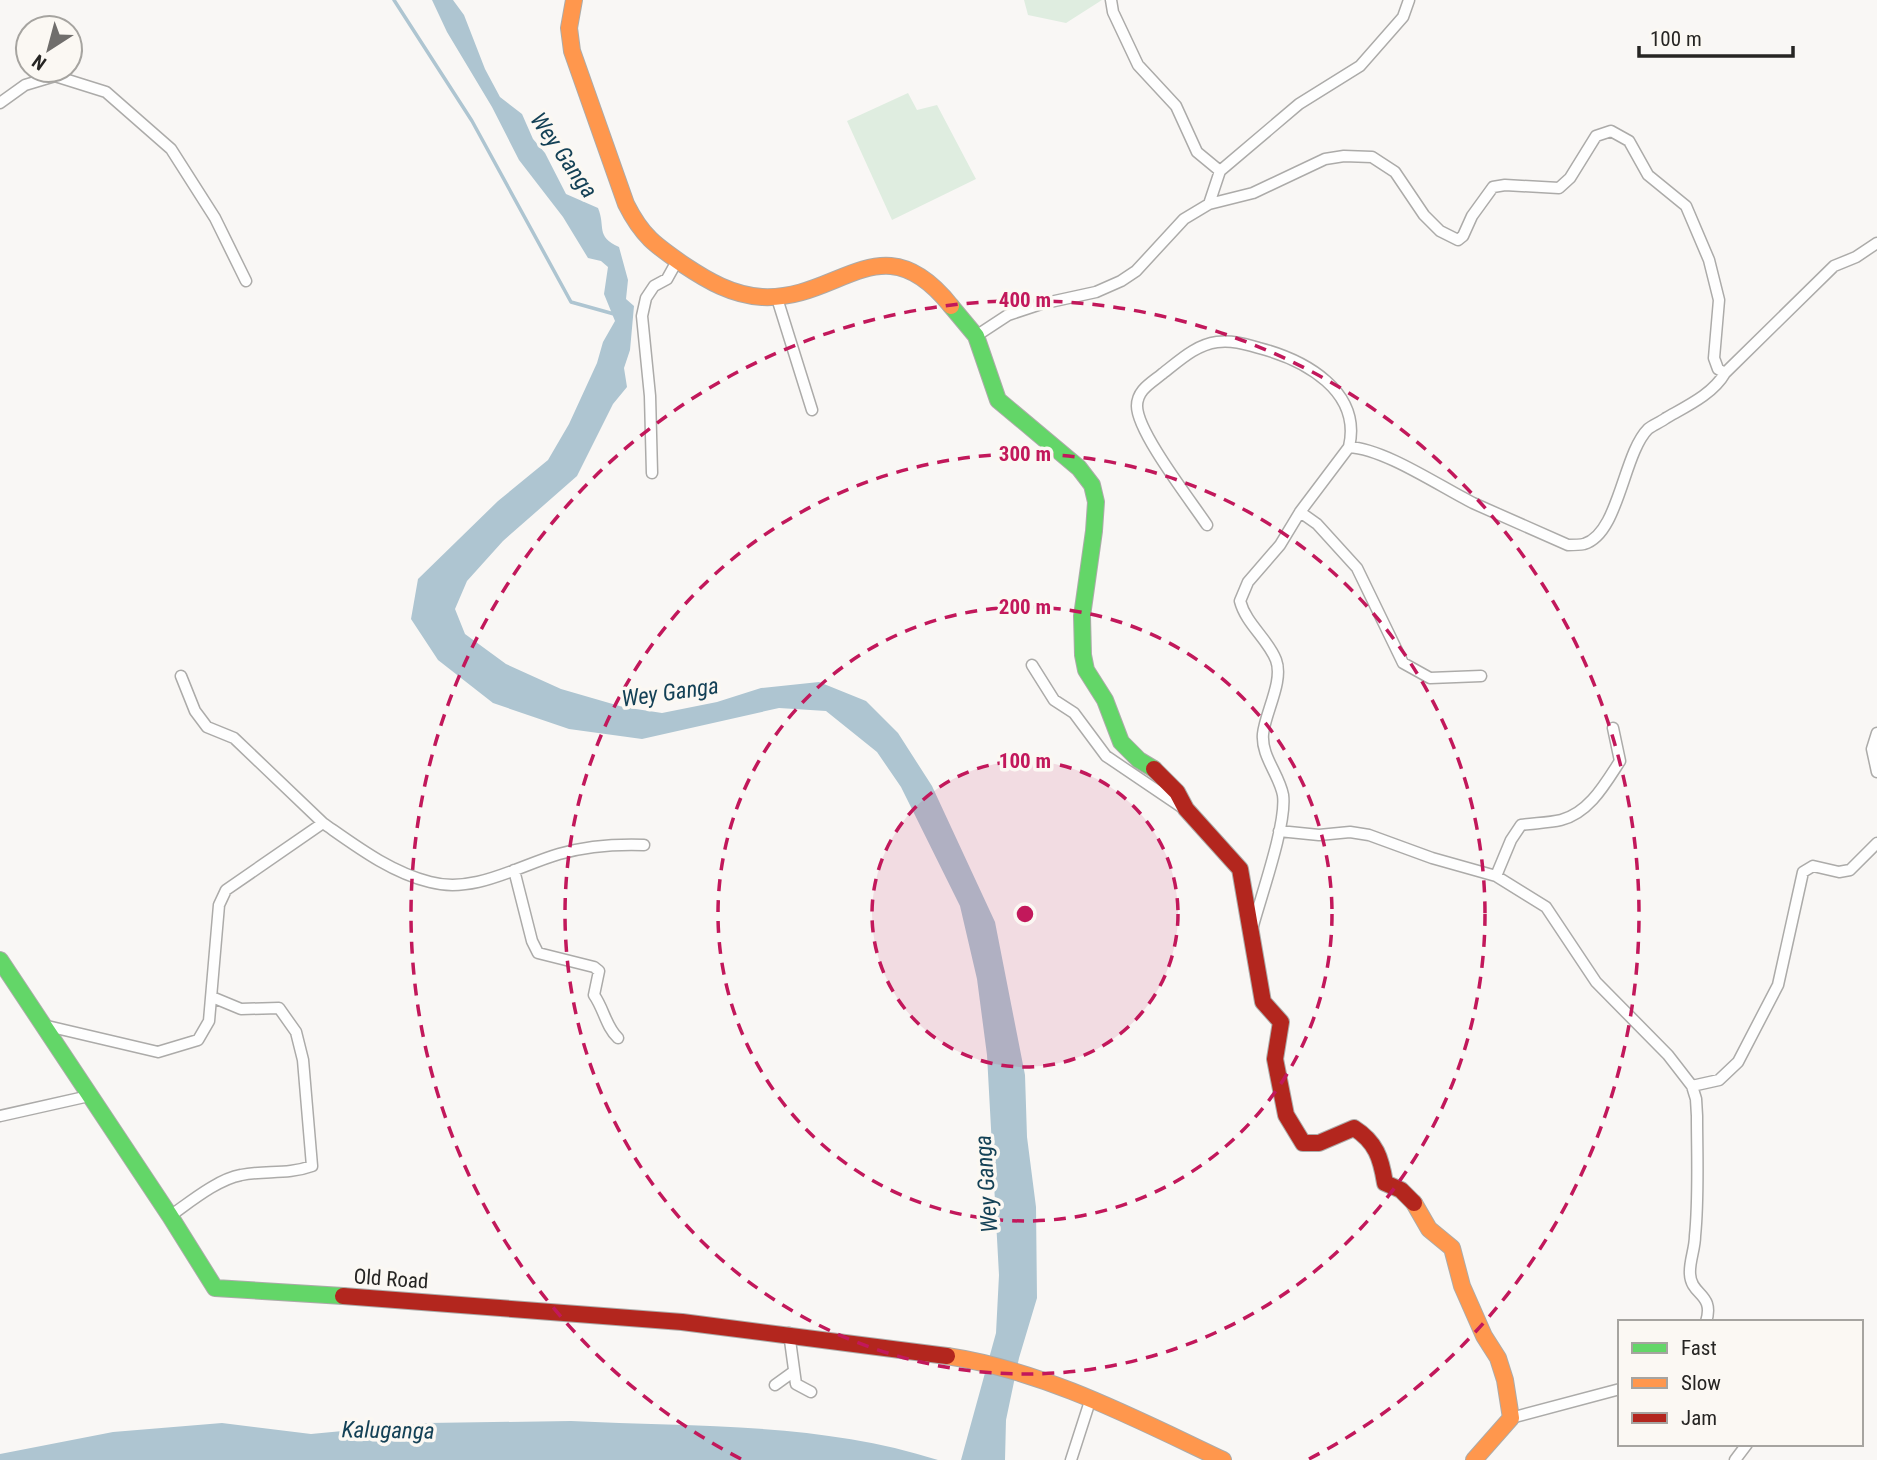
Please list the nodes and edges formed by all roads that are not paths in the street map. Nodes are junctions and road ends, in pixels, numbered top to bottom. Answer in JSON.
{"nodes":[{"id":1,"x":574,"y":0,"type":"edge"},
{"id":2,"x":1111,"y":0,"type":"edge"},
{"id":3,"x":1409,"y":0,"type":"edge"},
{"id":4,"x":0,"y":103,"type":"edge"},
{"id":5,"x":1220,"y":171,"type":"junction"},
{"id":6,"x":1209,"y":204,"type":"junction"},
{"id":7,"x":1877,"y":243,"type":"edge"},
{"id":8,"x":677,"y":261,"type":"junction"},
{"id":9,"x":246,"y":281,"type":"dead end"},
{"id":10,"x":776,"y":295,"type":"junction"},
{"id":11,"x":976,"y":336,"type":"junction"},
{"id":12,"x":1725,"y":373,"type":"junction"},
{"id":13,"x":812,"y":410,"type":"dead end"},
{"id":14,"x":1349,"y":447,"type":"junction"},
{"id":15,"x":652,"y":472,"type":"dead end"},
{"id":16,"x":1300,"y":512,"type":"junction"},
{"id":17,"x":1207,"y":525,"type":"dead end"},
{"id":18,"x":1032,"y":665,"type":"dead end"},
{"id":19,"x":181,"y":676,"type":"dead end"},
{"id":20,"x":1481,"y":676,"type":"dead end"},
{"id":21,"x":1613,"y":729,"type":"dead end"},
{"id":22,"x":1877,"y":733,"type":"edge"},
{"id":23,"x":1877,"y":772,"type":"edge"},
{"id":24,"x":1186,"y":809,"type":"junction"},
{"id":25,"x":323,"y":822,"type":"junction"},
{"id":26,"x":1279,"y":831,"type":"junction"},
{"id":27,"x":1877,"y":843,"type":"edge"},
{"id":28,"x":644,"y":845,"type":"dead end"},
{"id":29,"x":514,"y":870,"type":"junction"},
{"id":30,"x":1496,"y":876,"type":"junction"},
{"id":31,"x":1252,"y":929,"type":"junction"},
{"id":32,"x":0,"y":960,"type":"edge"},
{"id":33,"x":212,"y":996,"type":"junction"},
{"id":34,"x":43,"y":1025,"type":"junction"},
{"id":35,"x":618,"y":1038,"type":"dead end"},
{"id":36,"x":1692,"y":1086,"type":"junction"},
{"id":37,"x":89,"y":1096,"type":"junction"},
{"id":38,"x":0,"y":1116,"type":"edge"},
{"id":39,"x":170,"y":1216,"type":"junction"},
{"id":40,"x":1707,"y":1320,"type":"edge"},
{"id":41,"x":789,"y":1334,"type":"junction"},
{"id":42,"x":793,"y":1372,"type":"junction"},
{"id":43,"x":775,"y":1385,"type":"dead end"},
{"id":44,"x":1618,"y":1390,"type":"edge"},
{"id":45,"x":811,"y":1392,"type":"dead end"},
{"id":46,"x":1091,"y":1398,"type":"junction"},
{"id":47,"x":1511,"y":1418,"type":"junction"},
{"id":48,"x":1071,"y":1460,"type":"edge"},
{"id":49,"x":1223,"y":1460,"type":"edge"},
{"id":50,"x":1474,"y":1460,"type":"edge"}],
"edges":[{"from":1,"to":8,"type":"street"},
{"from":2,"to":5,"type":"street"},
{"from":3,"to":5,"type":"street"},
{"from":4,"to":9,"type":"street"},
{"from":5,"to":6,"type":"street"},
{"from":6,"to":11,"type":"street"},
{"from":6,"to":12,"type":"street"},
{"from":7,"to":12,"type":"street"},
{"from":8,"to":10,"type":"street"},
{"from":8,"to":15,"type":"street"},
{"from":10,"to":11,"type":"street"},
{"from":10,"to":13,"type":"street"},
{"from":11,"to":24,"type":"street"},
{"from":12,"to":14,"type":"street"},
{"from":14,"to":16,"type":"street"},
{"from":14,"to":17,"type":"street"},
{"from":16,"to":20,"type":"street"},
{"from":16,"to":26,"type":"street"},
{"from":18,"to":24,"type":"street"},
{"from":19,"to":25,"type":"street"},
{"from":21,"to":30,"type":"street"},
{"from":22,"to":23,"type":"street"},
{"from":24,"to":31,"type":"street"},
{"from":25,"to":29,"type":"street"},
{"from":25,"to":33,"type":"street"},
{"from":26,"to":30,"type":"street"},
{"from":26,"to":31,"type":"street"},
{"from":27,"to":36,"type":"street"},
{"from":28,"to":29,"type":"street"},
{"from":29,"to":35,"type":"street"},
{"from":30,"to":36,"type":"street"},
{"from":31,"to":47,"type":"street"},
{"from":32,"to":34,"type":"street","name":"Old Road"},
{"from":33,"to":34,"type":"street"},
{"from":33,"to":39,"type":"street"},
{"from":34,"to":37,"type":"street","name":"Old Road"},
{"from":36,"to":40,"type":"street"},
{"from":37,"to":38,"type":"street"},
{"from":37,"to":39,"type":"street","name":"Old Road"},
{"from":39,"to":41,"type":"street","name":"Old Road"},
{"from":41,"to":42,"type":"street"},
{"from":41,"to":46,"type":"street","name":"Old Road"},
{"from":42,"to":43,"type":"street"},
{"from":42,"to":45,"type":"street"},
{"from":44,"to":47,"type":"street"},
{"from":46,"to":48,"type":"street"},
{"from":46,"to":49,"type":"street","name":"Old Road"},
{"from":47,"to":50,"type":"street"}]}
